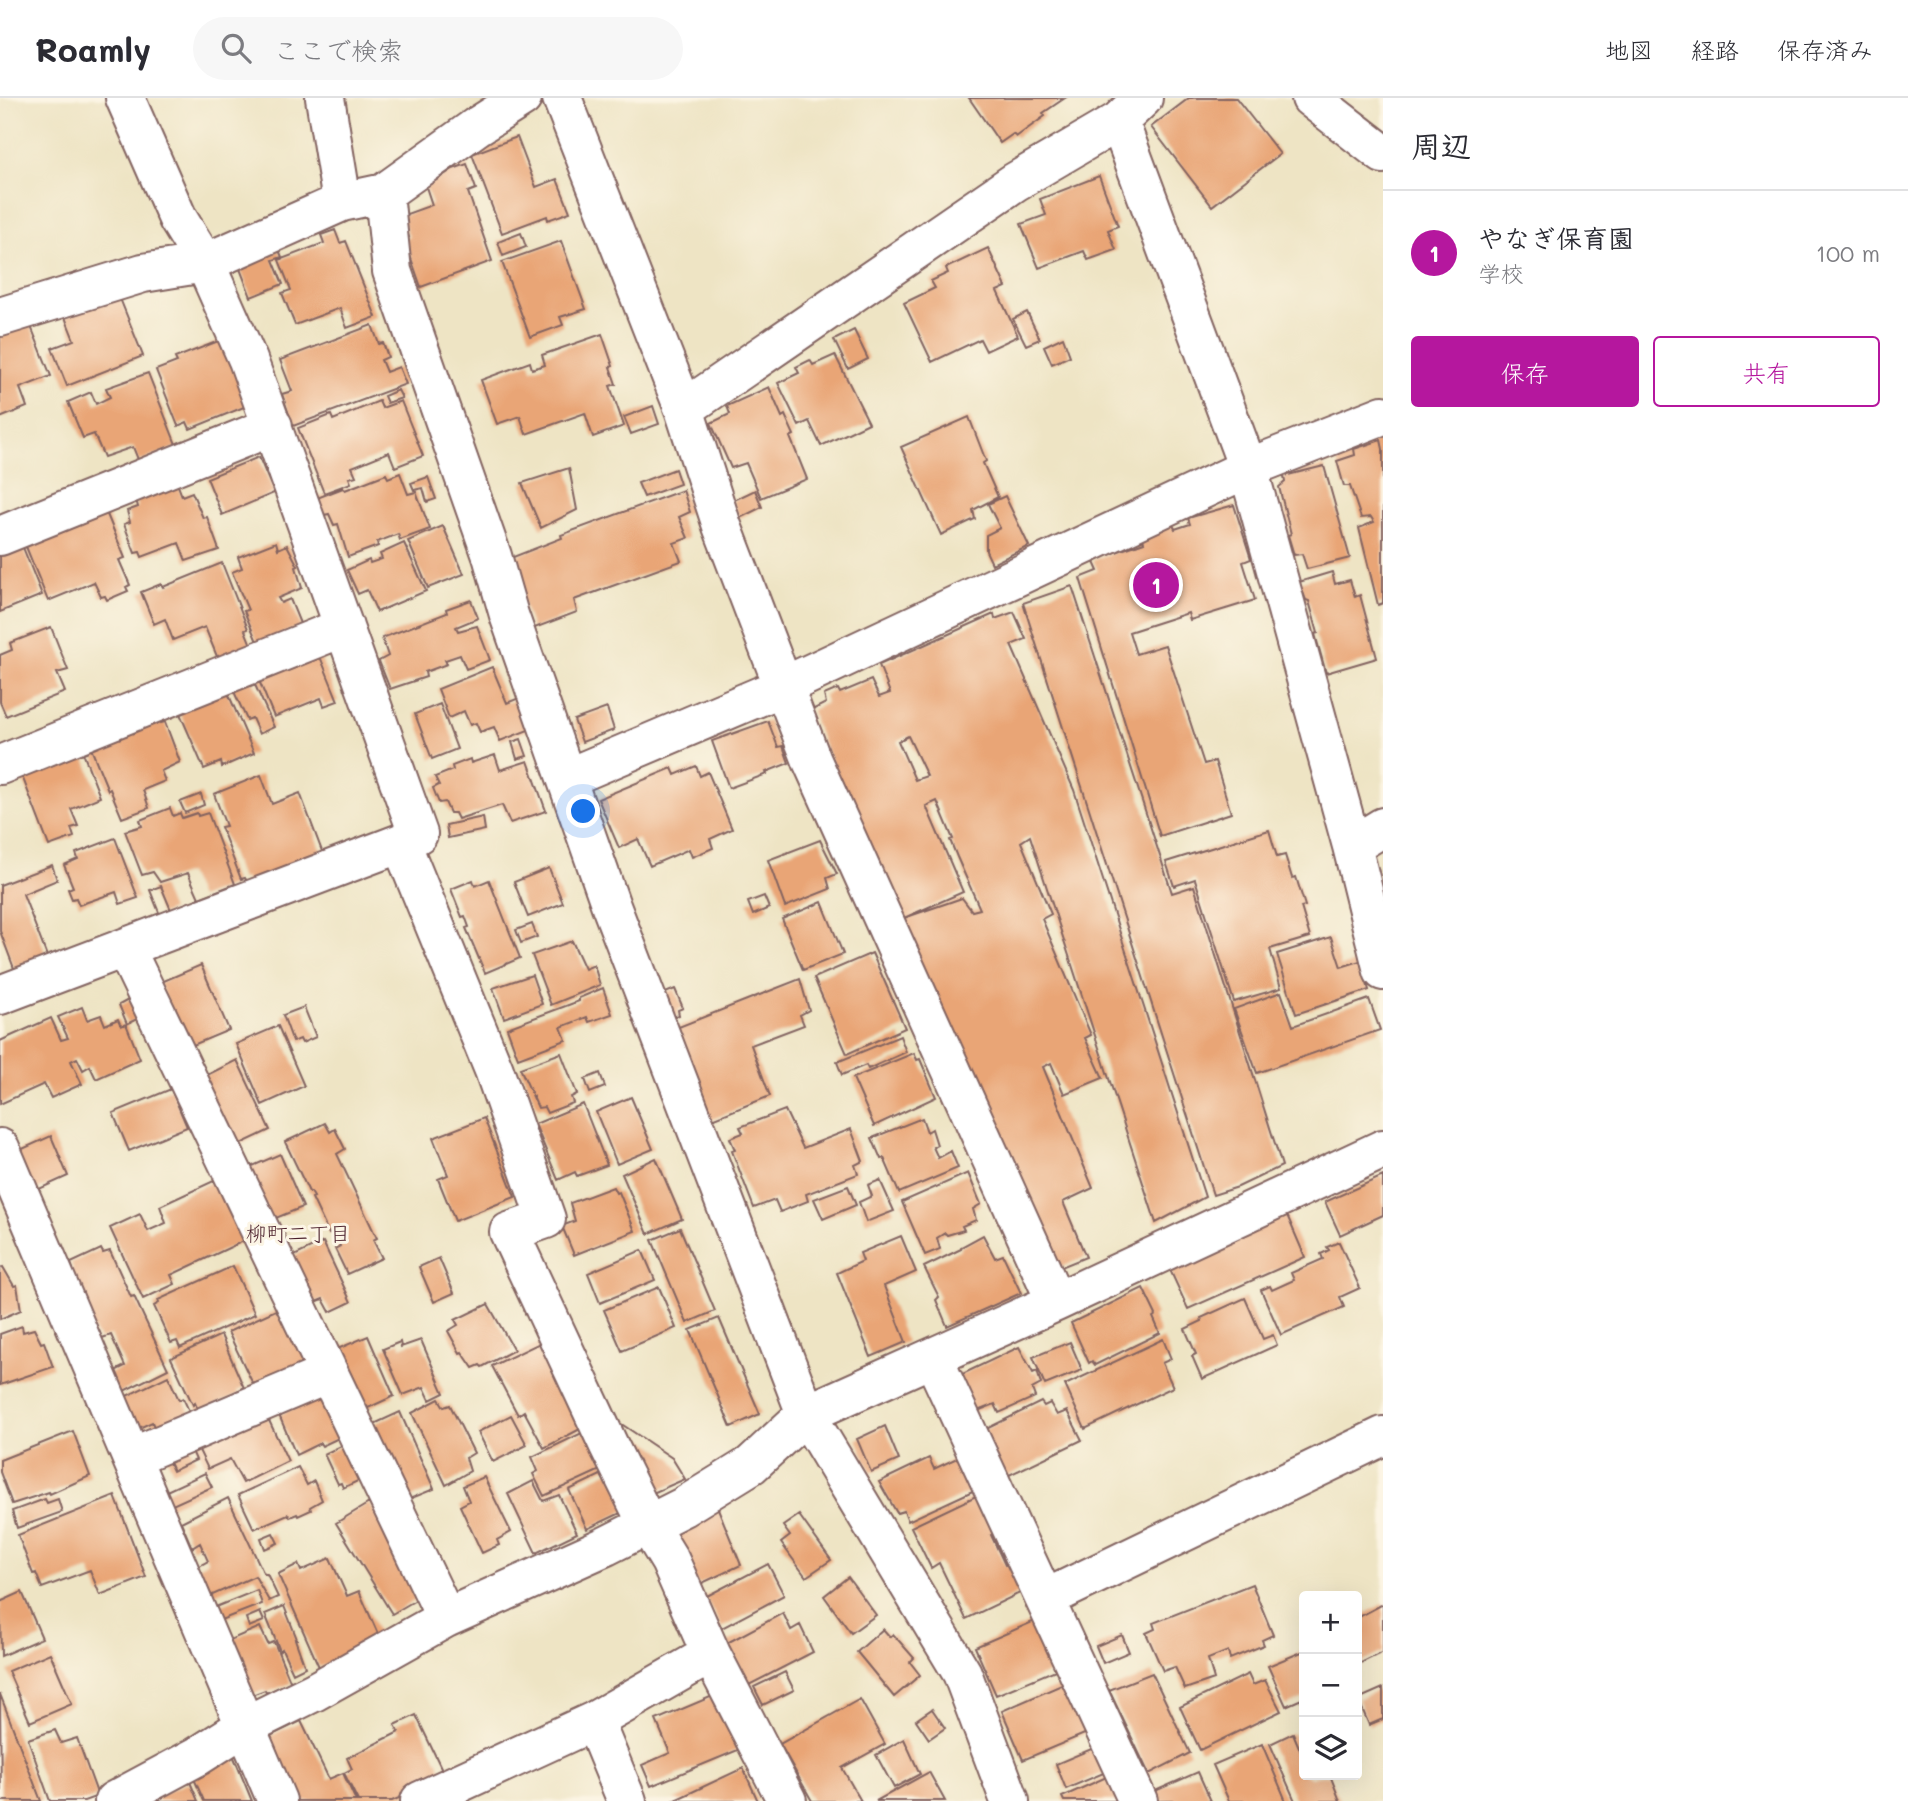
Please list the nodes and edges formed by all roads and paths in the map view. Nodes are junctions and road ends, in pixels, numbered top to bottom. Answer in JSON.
{"nodes":[{"id":1,"x":125,"y":98,"type":"edge"},
{"id":2,"x":325,"y":98,"type":"edge"},
{"id":3,"x":522,"y":98,"type":"edge"},
{"id":4,"x":562,"y":98,"type":"edge"},
{"id":5,"x":1311,"y":98,"type":"edge"},
{"id":6,"x":1131,"y":109,"type":"edge"},
{"id":7,"x":1383,"y":154,"type":"edge"},
{"id":8,"x":384,"y":193,"type":"junction"},
{"id":9,"x":342,"y":202,"type":"junction"},
{"id":10,"x":205,"y":263,"type":"junction"},
{"id":11,"x":0,"y":317,"type":"edge"},
{"id":12,"x":684,"y":409,"type":"junction"},
{"id":13,"x":1383,"y":415,"type":"edge"},
{"id":14,"x":273,"y":426,"type":"junction"},
{"id":15,"x":1248,"y":468,"type":"junction"},
{"id":16,"x":0,"y":536,"type":"edge"},
{"id":17,"x":344,"y":627,"type":"junction"},
{"id":18,"x":782,"y":687,"type":"junction"},
{"id":19,"x":0,"y":765,"type":"edge"},
{"id":20,"x":567,"y":778,"type":"junction"},
{"id":21,"x":1367,"y":836,"type":"edge"},
{"id":22,"x":401,"y":843,"type":"junction"},
{"id":23,"x":125,"y":948,"type":"junction"},
{"id":24,"x":1383,"y":971,"type":"edge"},
{"id":25,"x":0,"y":995,"type":"edge"},
{"id":26,"x":0,"y":1148,"type":"edge"},
{"id":27,"x":1383,"y":1149,"type":"edge"},
{"id":28,"x":1056,"y":1302,"type":"junction"},
{"id":29,"x":933,"y":1358,"type":"junction"},
{"id":30,"x":328,"y":1374,"type":"junction"},
{"id":31,"x":806,"y":1414,"type":"junction"},
{"id":32,"x":1383,"y":1436,"type":"edge"},
{"id":33,"x":132,"y":1457,"type":"junction"},
{"id":34,"x":649,"y":1525,"type":"junction"},
{"id":35,"x":1045,"y":1599,"type":"junction"},
{"id":36,"x":446,"y":1618,"type":"junction"},
{"id":37,"x":711,"y":1654,"type":"junction"},
{"id":38,"x":594,"y":1721,"type":"junction"},
{"id":39,"x":245,"y":1726,"type":"junction"},
{"id":40,"x":114,"y":1801,"type":"edge"},
{"id":41,"x":277,"y":1801,"type":"edge"},
{"id":42,"x":420,"y":1801,"type":"edge"},
{"id":43,"x":627,"y":1801,"type":"edge"},
{"id":44,"x":787,"y":1801,"type":"edge"},
{"id":45,"x":1010,"y":1801,"type":"edge"},
{"id":46,"x":1138,"y":1801,"type":"edge"}],
"edges":[{"from":1,"to":10,"type":"street"},
{"from":2,"to":9,"type":"street"},
{"from":3,"to":8,"type":"street"},
{"from":4,"to":12,"type":"street"},
{"from":5,"to":7,"type":"street"},
{"from":6,"to":12,"type":"street"},
{"from":6,"to":15,"type":"street"},
{"from":8,"to":9,"type":"street"},
{"from":8,"to":20,"type":"street"},
{"from":9,"to":10,"type":"street"},
{"from":10,"to":11,"type":"street"},
{"from":10,"to":14,"type":"street"},
{"from":12,"to":18,"type":"street"},
{"from":13,"to":15,"type":"street"},
{"from":14,"to":16,"type":"street"},
{"from":14,"to":17,"type":"street"},
{"from":15,"to":18,"type":"street"},
{"from":15,"to":21,"type":"street"},
{"from":17,"to":19,"type":"street"},
{"from":17,"to":22,"type":"street"},
{"from":18,"to":20,"type":"street"},
{"from":18,"to":28,"type":"street"},
{"from":20,"to":31,"type":"street"},
{"from":21,"to":24,"type":"street"},
{"from":22,"to":23,"type":"street"},
{"from":22,"to":34,"type":"street"},
{"from":23,"to":25,"type":"street"},
{"from":23,"to":30,"type":"street"},
{"from":26,"to":33,"type":"street"},
{"from":27,"to":28,"type":"street"},
{"from":28,"to":29,"type":"street"},
{"from":29,"to":31,"type":"street"},
{"from":29,"to":35,"type":"street"},
{"from":30,"to":33,"type":"street"},
{"from":30,"to":36,"type":"street"},
{"from":31,"to":34,"type":"street"},
{"from":31,"to":45,"type":"street"},
{"from":32,"to":35,"type":"street"},
{"from":33,"to":39,"type":"street"},
{"from":34,"to":36,"type":"street"},
{"from":34,"to":37,"type":"street"},
{"from":35,"to":46,"type":"street"},
{"from":36,"to":39,"type":"street"},
{"from":37,"to":38,"type":"street"},
{"from":37,"to":44,"type":"street"},
{"from":38,"to":42,"type":"street"},
{"from":38,"to":43,"type":"street"},
{"from":39,"to":40,"type":"street"},
{"from":39,"to":41,"type":"street"}]}
